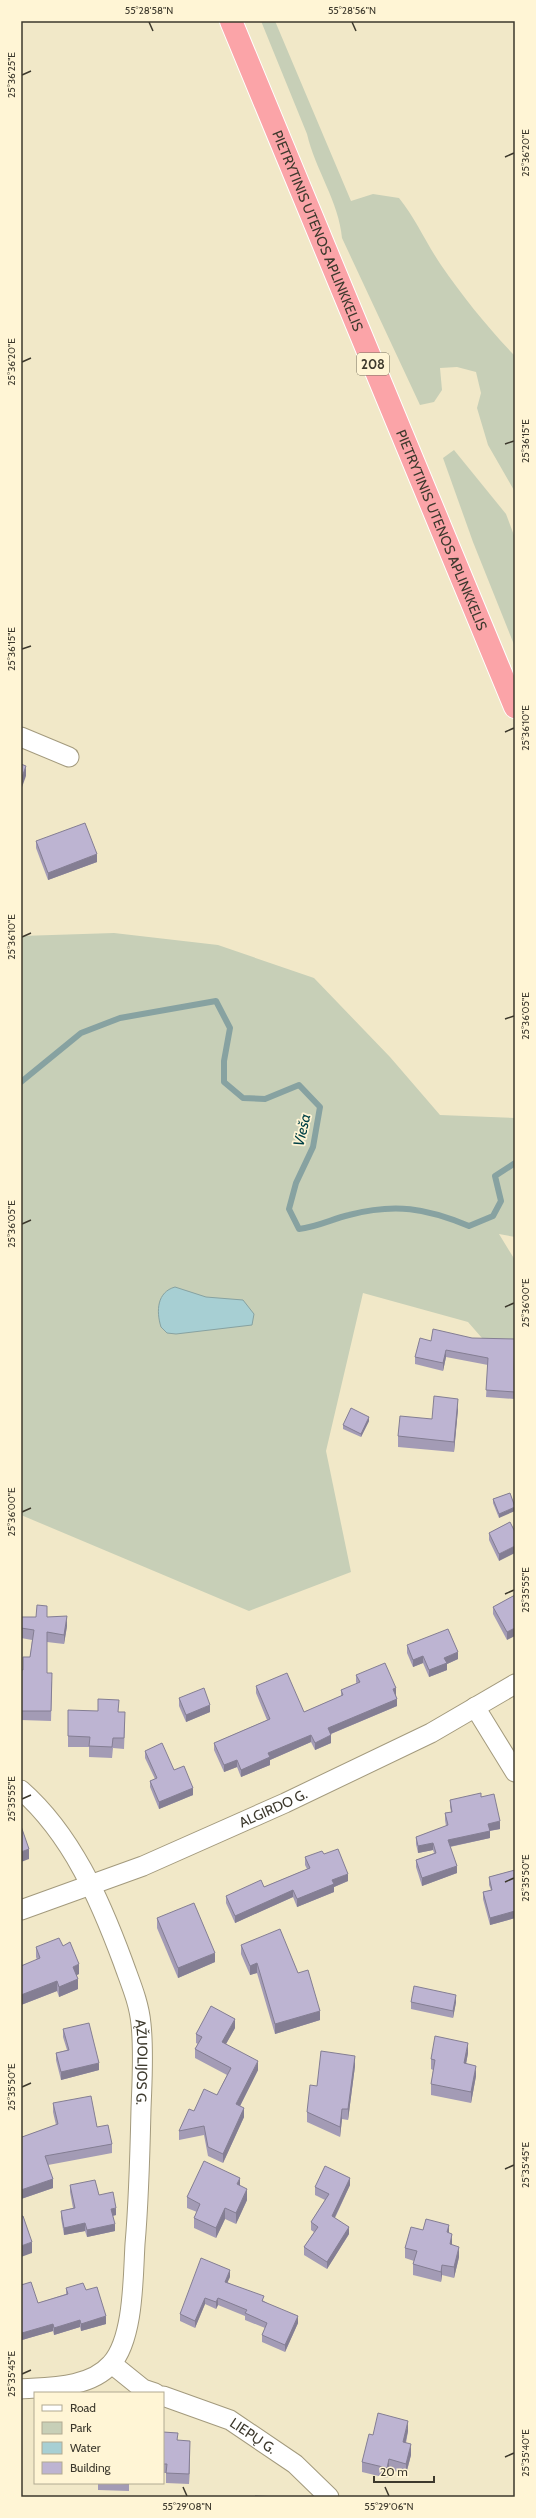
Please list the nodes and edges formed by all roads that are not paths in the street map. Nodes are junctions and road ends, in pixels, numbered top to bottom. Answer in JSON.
{"nodes":[{"id":1,"x":231,"y":21,"type":"edge"},
{"id":2,"x":515,"y":707,"type":"edge"},
{"id":3,"x":21,"y":737,"type":"edge"},
{"id":4,"x":69,"y":757,"type":"dead end"},
{"id":5,"x":515,"y":1684,"type":"edge"},
{"id":6,"x":475,"y":1707,"type":"junction"},
{"id":7,"x":515,"y":1772,"type":"edge"},
{"id":8,"x":21,"y":1790,"type":"edge"},
{"id":9,"x":92,"y":1886,"type":"junction"},
{"id":10,"x":21,"y":1910,"type":"edge"},
{"id":11,"x":112,"y":2364,"type":"junction"},
{"id":12,"x":21,"y":2389,"type":"edge"},
{"id":13,"x":152,"y":2392,"type":"edge"},
{"id":14,"x":164,"y":2396,"type":"edge"},
{"id":15,"x":329,"y":2497,"type":"edge"}],
"edges":[{"from":1,"to":2,"type":"highway","name":"PIETRYTINIS UTENOS APLINKKELIS","number":"208"},
{"from":3,"to":4,"type":"street"},
{"from":5,"to":6,"type":"street","name":"ALGIRDO G."},
{"from":6,"to":7,"type":"street"},
{"from":6,"to":9,"type":"street","name":"ALGIRDO G."},
{"from":8,"to":9,"type":"street","name":"ĄŽUOLIJOS G."},
{"from":9,"to":10,"type":"street","name":"ALGIRDO G."},
{"from":9,"to":11,"type":"street","name":"ĄŽUOLIJOS G."},
{"from":11,"to":12,"type":"street"},
{"from":11,"to":13,"type":"street"},
{"from":14,"to":15,"type":"street","name":"LIEPŲ G."}]}
